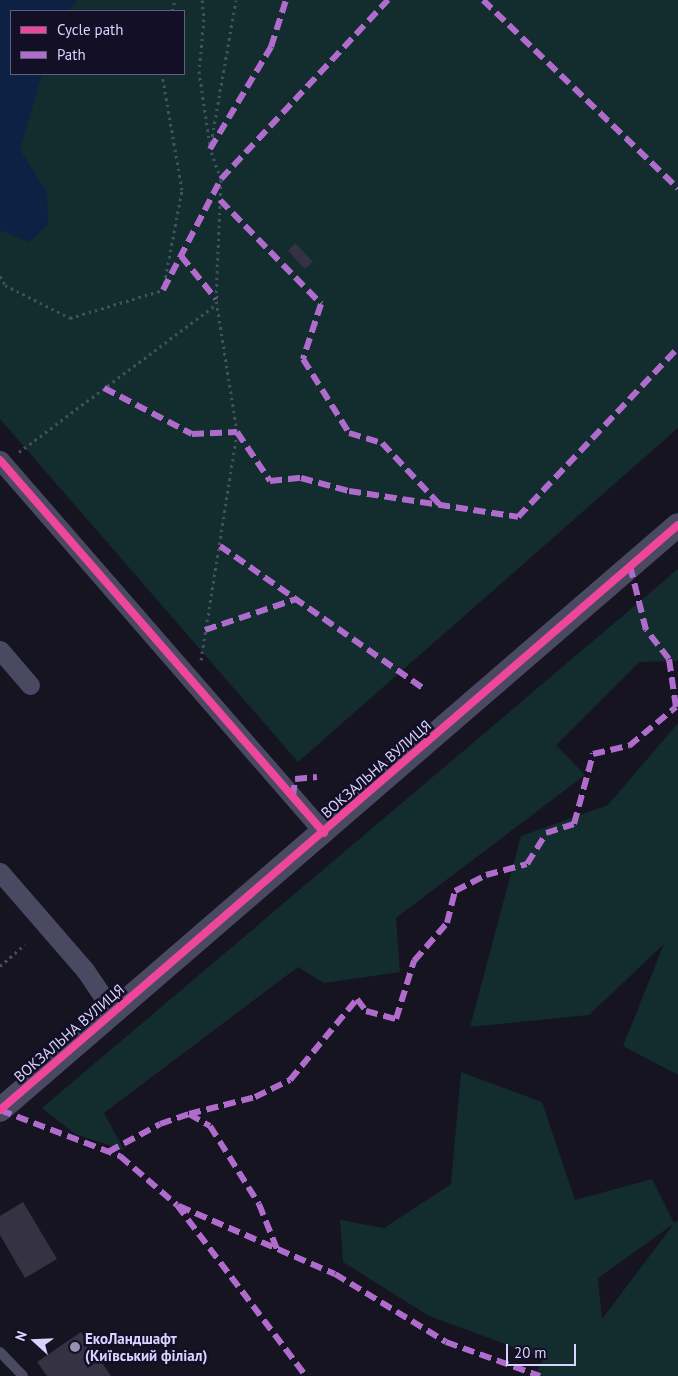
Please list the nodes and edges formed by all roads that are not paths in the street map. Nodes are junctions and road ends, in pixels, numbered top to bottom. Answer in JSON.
{"nodes":[{"id":1,"x":1,"y":464,"type":"edge"},
{"id":2,"x":678,"y":525,"type":"edge"},
{"id":3,"x":0,"y":650,"type":"edge"},
{"id":4,"x":30,"y":685,"type":"dead end"},
{"id":5,"x":324,"y":833,"type":"junction"},
{"id":6,"x":0,"y":872,"type":"edge"},
{"id":7,"x":114,"y":1012,"type":"junction"},
{"id":8,"x":0,"y":1110,"type":"edge"},
{"id":9,"x":0,"y":1352,"type":"edge"},
{"id":10,"x":23,"y":1376,"type":"edge"}],
"edges":[{"from":1,"to":5,"type":"street"},
{"from":2,"to":5,"type":"street","name":"ВОКЗАЛЬНА ВУЛИЦЯ"},
{"from":3,"to":4,"type":"street"},
{"from":5,"to":7,"type":"street","name":"ВОКЗАЛЬНА ВУЛИЦЯ"},
{"from":6,"to":7,"type":"street"},
{"from":7,"to":8,"type":"street","name":"ВОКЗАЛЬНА ВУЛИЦЯ"},
{"from":9,"to":10,"type":"lane"}]}
